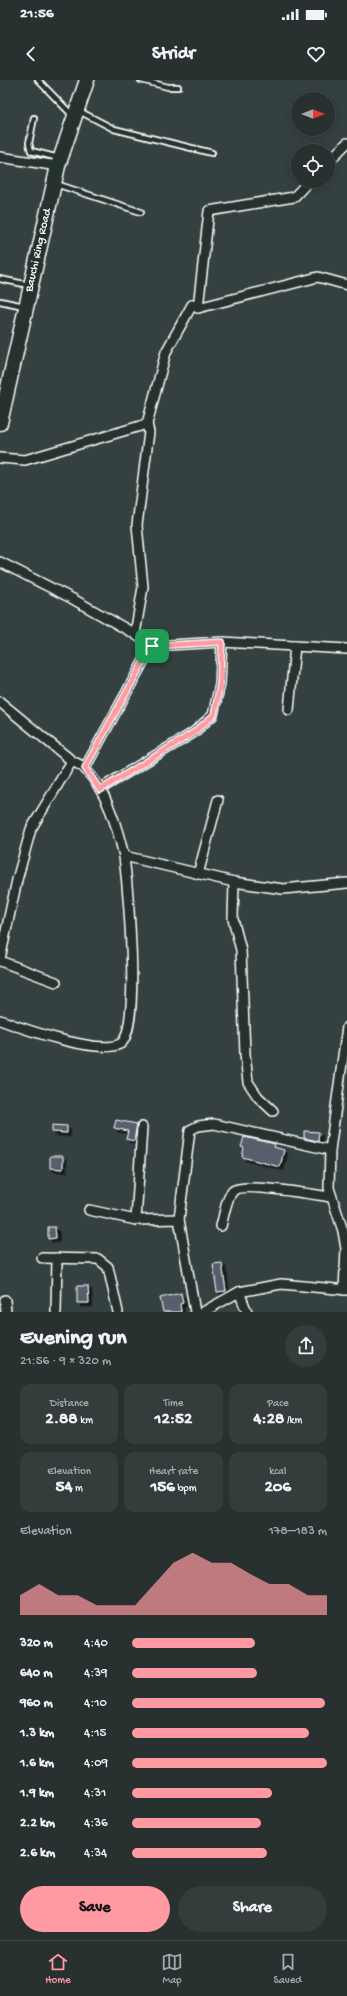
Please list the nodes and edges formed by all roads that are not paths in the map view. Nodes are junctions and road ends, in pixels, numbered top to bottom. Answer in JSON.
{"nodes":[{"id":1,"x":38,"y":80,"type":"edge"},
{"id":2,"x":87,"y":80,"type":"edge"},
{"id":3,"x":141,"y":80,"type":"edge"},
{"id":4,"x":178,"y":87,"type":"dead end"},
{"id":5,"x":75,"y":113,"type":"junction"},
{"id":6,"x":34,"y":118,"type":"dead end"},
{"id":7,"x":347,"y":143,"type":"edge"},
{"id":8,"x":212,"y":153,"type":"dead end"},
{"id":9,"x":335,"y":155,"type":"edge"},
{"id":10,"x":0,"y":157,"type":"edge"},
{"id":11,"x":59,"y":162,"type":"junction"},
{"id":12,"x":54,"y":184,"type":"junction"},
{"id":13,"x":302,"y":188,"type":"edge"},
{"id":14,"x":141,"y":212,"type":"dead end"},
{"id":15,"x":0,"y":279,"type":"edge"},
{"id":16,"x":347,"y":285,"type":"edge"},
{"id":17,"x":31,"y":286,"type":"junction"},
{"id":18,"x":0,"y":301,"type":"edge"},
{"id":19,"x":26,"y":306,"type":"junction"},
{"id":20,"x":198,"y":308,"type":"junction"},
{"id":21,"x":0,"y":423,"type":"edge"},
{"id":22,"x":147,"y":424,"type":"junction"},
{"id":23,"x":0,"y":458,"type":"edge"},
{"id":24,"x":0,"y":562,"type":"edge"},
{"id":25,"x":135,"y":634,"type":"junction"},
{"id":26,"x":222,"y":642,"type":"junction"},
{"id":27,"x":152,"y":646,"type":"junction"},
{"id":28,"x":295,"y":646,"type":"junction"},
{"id":29,"x":347,"y":649,"type":"edge"},
{"id":30,"x":0,"y":702,"type":"edge"},
{"id":31,"x":289,"y":710,"type":"dead end"},
{"id":32,"x":72,"y":761,"type":"junction"},
{"id":33,"x":85,"y":768,"type":"junction"},
{"id":34,"x":100,"y":790,"type":"junction"},
{"id":35,"x":218,"y":800,"type":"dead end"},
{"id":36,"x":124,"y":856,"type":"junction"},
{"id":37,"x":198,"y":874,"type":"junction"},
{"id":38,"x":234,"y":882,"type":"junction"},
{"id":39,"x":347,"y":883,"type":"edge"},
{"id":40,"x":0,"y":960,"type":"edge"},
{"id":41,"x":56,"y":982,"type":"dead end"},
{"id":42,"x":0,"y":1020,"type":"edge"},
{"id":43,"x":347,"y":1027,"type":"edge"},
{"id":44,"x":273,"y":1111,"type":"dead end"},
{"id":45,"x":142,"y":1127,"type":"dead end"},
{"id":46,"x":330,"y":1150,"type":"junction"},
{"id":47,"x":331,"y":1197,"type":"junction"},
{"id":48,"x":89,"y":1210,"type":"dead end"},
{"id":49,"x":179,"y":1219,"type":"junction"},
{"id":50,"x":136,"y":1220,"type":"junction"},
{"id":51,"x":221,"y":1226,"type":"dead end"},
{"id":52,"x":42,"y":1258,"type":"dead end"},
{"id":53,"x":57,"y":1258,"type":"junction"},
{"id":54,"x":346,"y":1290,"type":"edge"},
{"id":55,"x":238,"y":1292,"type":"junction"},
{"id":56,"x":5,"y":1300,"type":"dead end"},
{"id":57,"x":6,"y":1312,"type":"edge"},
{"id":58,"x":56,"y":1312,"type":"edge"},
{"id":59,"x":118,"y":1312,"type":"edge"},
{"id":60,"x":194,"y":1312,"type":"edge"},
{"id":61,"x":203,"y":1312,"type":"edge"},
{"id":62,"x":247,"y":1312,"type":"edge"}],
"edges":[{"from":1,"to":5,"type":"lane"},
{"from":2,"to":5,"type":"main road","name":"Bauchi Ring Road"},
{"from":3,"to":4,"type":"lane"},
{"from":5,"to":8,"type":"lane"},
{"from":5,"to":11,"type":"main road","name":"Bauchi Ring Road"},
{"from":6,"to":11,"type":"lane"},
{"from":7,"to":9,"type":"street"},
{"from":10,"to":11,"type":"street"},
{"from":11,"to":12,"type":"main road","name":"Bauchi Ring Road"},
{"from":12,"to":14,"type":"lane"},
{"from":12,"to":17,"type":"main road","name":"Bauchi Ring Road"},
{"from":13,"to":20,"type":"street"},
{"from":15,"to":17,"type":"lane"},
{"from":16,"to":20,"type":"street"},
{"from":17,"to":19,"type":"main road","name":"Bauchi Ring Road"},
{"from":18,"to":19,"type":"lane"},
{"from":19,"to":21,"type":"main road","name":"Bauchi Ring Road"},
{"from":20,"to":22,"type":"street"},
{"from":22,"to":23,"type":"street"},
{"from":22,"to":25,"type":"street"},
{"from":24,"to":25,"type":"street"},
{"from":25,"to":27,"type":"street"},
{"from":26,"to":27,"type":"street"},
{"from":26,"to":28,"type":"street"},
{"from":26,"to":34,"type":"street"},
{"from":27,"to":33,"type":"street"},
{"from":28,"to":29,"type":"street"},
{"from":28,"to":31,"type":"street"},
{"from":30,"to":32,"type":"street"},
{"from":32,"to":33,"type":"street"},
{"from":32,"to":40,"type":"street"},
{"from":33,"to":34,"type":"street"},
{"from":34,"to":36,"type":"street"},
{"from":35,"to":37,"type":"street"},
{"from":36,"to":37,"type":"street"},
{"from":36,"to":42,"type":"street"},
{"from":37,"to":38,"type":"street"},
{"from":38,"to":39,"type":"street"},
{"from":38,"to":44,"type":"street"},
{"from":40,"to":41,"type":"street"},
{"from":43,"to":46,"type":"street"},
{"from":45,"to":50,"type":"street"},
{"from":46,"to":47,"type":"street"},
{"from":46,"to":49,"type":"street"},
{"from":47,"to":51,"type":"street"},
{"from":47,"to":54,"type":"street"},
{"from":48,"to":50,"type":"street"},
{"from":49,"to":50,"type":"street"},
{"from":49,"to":60,"type":"street"},
{"from":52,"to":53,"type":"street"},
{"from":53,"to":58,"type":"street"},
{"from":53,"to":59,"type":"street"},
{"from":54,"to":55,"type":"street"},
{"from":55,"to":61,"type":"street"},
{"from":55,"to":62,"type":"street"},
{"from":56,"to":57,"type":"street"}]}
